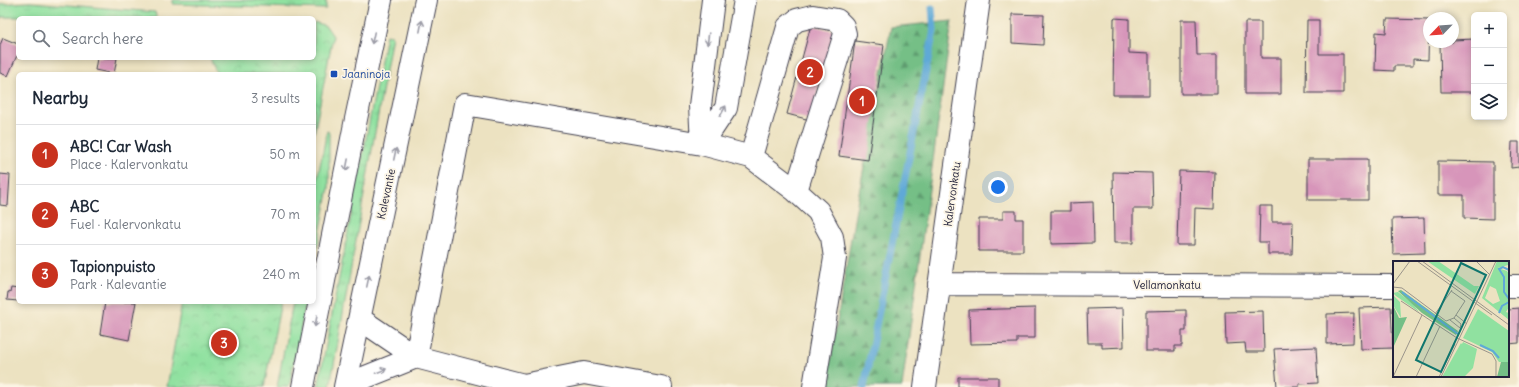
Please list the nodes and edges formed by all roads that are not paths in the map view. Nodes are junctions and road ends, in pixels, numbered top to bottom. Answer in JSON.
{"nodes":[{"id":1,"x":381,"y":0,"type":"edge"},
{"id":2,"x":426,"y":0,"type":"edge"},
{"id":3,"x":713,"y":0,"type":"edge"},
{"id":4,"x":745,"y":0,"type":"edge"},
{"id":5,"x":979,"y":0,"type":"edge"},
{"id":6,"x":702,"y":144,"type":"junction"},
{"id":7,"x":751,"y":157,"type":"junction"},
{"id":8,"x":796,"y":192,"type":"junction"},
{"id":9,"x":939,"y":284,"type":"junction"},
{"id":10,"x":1393,"y":286,"type":"edge"},
{"id":11,"x":360,"y":319,"type":"junction"},
{"id":12,"x":416,"y":357,"type":"junction"},
{"id":13,"x":345,"y":386,"type":"edge"},
{"id":14,"x":303,"y":387,"type":"edge"},
{"id":15,"x":661,"y":387,"type":"edge"},
{"id":16,"x":814,"y":387,"type":"edge"},
{"id":17,"x":925,"y":387,"type":"edge"}],
"edges":[{"from":1,"to":14,"type":"street","one_way":true},
{"from":11,"to":2,"type":"street","name":"Kalevantie","one_way":true},
{"from":3,"to":6,"type":"street","one_way":true},
{"from":6,"to":4,"type":"street","one_way":true},
{"from":5,"to":9,"type":"street","name":"Kalervonkatu"},
{"from":6,"to":7,"type":"street"},
{"from":6,"to":12,"type":"street"},
{"from":7,"to":8,"type":"street"},
{"from":7,"to":8,"type":"street"},
{"from":8,"to":16,"type":"street"},
{"from":9,"to":10,"type":"street","name":"Vellamonkatu"},
{"from":9,"to":17,"type":"street","name":"Kalervonkatu"},
{"from":11,"to":12,"type":"street"},
{"from":11,"to":13,"type":"street","name":"Kalevantie"},
{"from":13,"to":12,"type":"street","one_way":true},
{"from":12,"to":15,"type":"street"}]}
